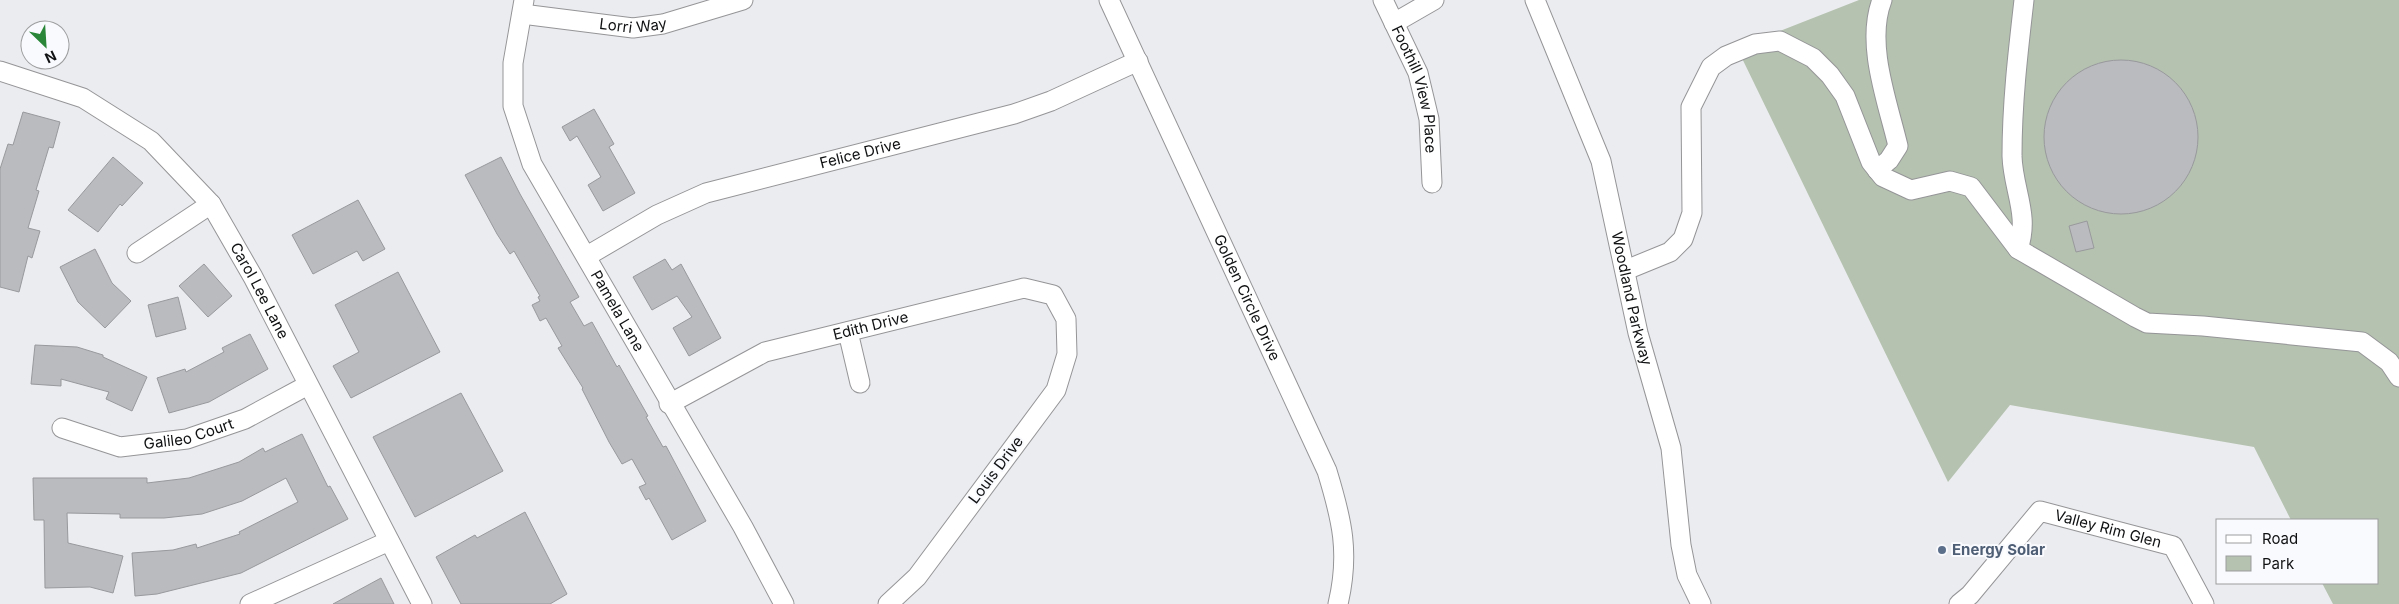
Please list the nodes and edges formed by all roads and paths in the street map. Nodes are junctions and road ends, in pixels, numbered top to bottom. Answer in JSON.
{"nodes":[{"id":1,"x":743,"y":0,"type":"edge"},
{"id":2,"x":1109,"y":0,"type":"edge"},
{"id":3,"x":1383,"y":0,"type":"edge"},
{"id":4,"x":1434,"y":0,"type":"edge"},
{"id":5,"x":1535,"y":0,"type":"edge"},
{"id":6,"x":1882,"y":0,"type":"edge"},
{"id":7,"x":2024,"y":0,"type":"edge"},
{"id":8,"x":523,"y":7,"type":"edge"},
{"id":9,"x":1394,"y":23,"type":"junction"},
{"id":10,"x":1138,"y":61,"type":"junction"},
{"id":11,"x":0,"y":71,"type":"edge"},
{"id":12,"x":1877,"y":170,"type":"junction"},
{"id":13,"x":1432,"y":183,"type":"dead end"},
{"id":14,"x":211,"y":204,"type":"junction"},
{"id":15,"x":2018,"y":249,"type":"junction"},
{"id":16,"x":137,"y":253,"type":"dead end"},
{"id":17,"x":587,"y":256,"type":"junction"},
{"id":18,"x":1626,"y":270,"type":"junction"},
{"id":19,"x":1066,"y":319,"type":"joint"},
{"id":20,"x":848,"y":332,"type":"junction"},
{"id":21,"x":2399,"y":377,"type":"edge"},
{"id":22,"x":860,"y":383,"type":"dead end"},
{"id":23,"x":308,"y":384,"type":"junction"},
{"id":24,"x":670,"y":404,"type":"junction"},
{"id":25,"x":62,"y":428,"type":"dead end"},
{"id":26,"x":389,"y":541,"type":"junction"},
{"id":27,"x":250,"y":604,"type":"edge"},
{"id":28,"x":422,"y":604,"type":"edge"},
{"id":29,"x":784,"y":604,"type":"edge"},
{"id":30,"x":888,"y":604,"type":"edge"},
{"id":31,"x":1338,"y":604,"type":"edge"},
{"id":32,"x":1701,"y":604,"type":"edge"},
{"id":33,"x":1959,"y":604,"type":"edge"},
{"id":34,"x":2204,"y":604,"type":"edge"}],
"edges":[{"from":1,"to":8,"type":"street","name":"Lorri Way"},
{"from":2,"to":10,"type":"street","name":"Golden Circle Drive"},
{"from":3,"to":9,"type":"street","name":"Foothill View Place"},
{"from":4,"to":9,"type":"street"},
{"from":5,"to":18,"type":"street","name":"Woodland Parkway"},
{"from":6,"to":12,"type":"street"},
{"from":7,"to":15,"type":"street"},
{"from":8,"to":17,"type":"street","name":"Pamela Lane"},
{"from":9,"to":13,"type":"street","name":"Foothill View Place"},
{"from":10,"to":17,"type":"street","name":"Felice Drive"},
{"from":10,"to":31,"type":"street","name":"Golden Circle Drive"},
{"from":11,"to":14,"type":"street","name":"Carol Lee Lane"},
{"from":12,"to":15,"type":"street"},
{"from":12,"to":18,"type":"street"},
{"from":14,"to":16,"type":"street"},
{"from":14,"to":23,"type":"street","name":"Carol Lee Lane"},
{"from":15,"to":21,"type":"street"},
{"from":17,"to":24,"type":"street","name":"Pamela Lane"},
{"from":18,"to":32,"type":"street","name":"Woodland Parkway"},
{"from":19,"to":20,"type":"street","name":"Edith Drive"},
{"from":19,"to":30,"type":"street","name":"Louis Drive"},
{"from":20,"to":22,"type":"street"},
{"from":20,"to":24,"type":"street","name":"Edith Drive"},
{"from":23,"to":25,"type":"street","name":"Galileo Court"},
{"from":23,"to":26,"type":"street","name":"Carol Lee Lane"},
{"from":24,"to":29,"type":"street","name":"Pamela Lane"},
{"from":26,"to":27,"type":"street"},
{"from":26,"to":28,"type":"street","name":"Carol Lee Lane"},
{"from":33,"to":34,"type":"street","name":"Valley Rim Glen"}]}
